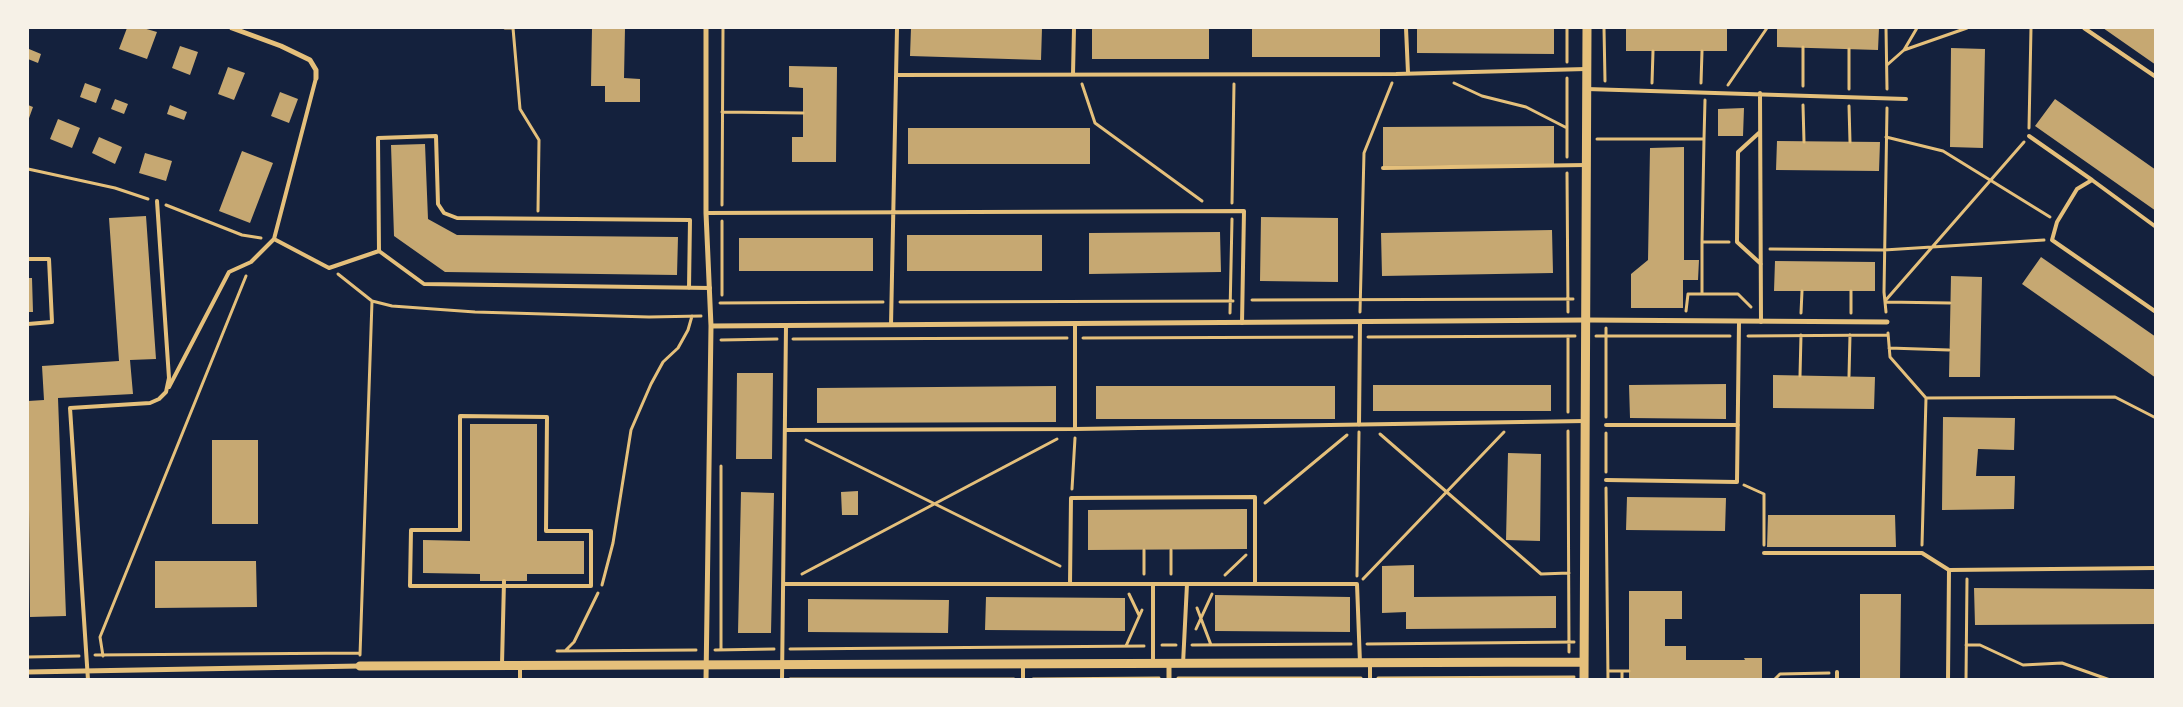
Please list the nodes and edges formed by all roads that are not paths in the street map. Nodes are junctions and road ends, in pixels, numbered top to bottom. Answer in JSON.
{"nodes":[{"id":1,"x":232,"y":28,"type":"edge"},
{"id":2,"x":706,"y":28,"type":"edge"},
{"id":3,"x":897,"y":28,"type":"edge"},
{"id":4,"x":1074,"y":28,"type":"edge"},
{"id":5,"x":1406,"y":28,"type":"edge"},
{"id":6,"x":1587,"y":28,"type":"edge"},
{"id":7,"x":2084,"y":28,"type":"edge"},
{"id":8,"x":1586,"y":69,"type":"junction"},
{"id":9,"x":1408,"y":73,"type":"junction"},
{"id":10,"x":1073,"y":74,"type":"junction"},
{"id":11,"x":896,"y":75,"type":"junction"},
{"id":12,"x":316,"y":78,"type":"joint"},
{"id":13,"x":2156,"y":78,"type":"edge"},
{"id":14,"x":1587,"y":89,"type":"junction"},
{"id":15,"x":1760,"y":93,"type":"junction"},
{"id":16,"x":1906,"y":99,"type":"dead end"},
{"id":17,"x":1760,"y":132,"type":"junction"},
{"id":18,"x":2029,"y":136,"type":"road end"},
{"id":19,"x":1586,"y":165,"type":"junction"},
{"id":20,"x":1383,"y":168,"type":"dead end"},
{"id":21,"x":2092,"y":180,"type":"junction"},
{"id":22,"x":157,"y":201,"type":"dead end"},
{"id":23,"x":706,"y":213,"type":"junction"},
{"id":24,"x":893,"y":213,"type":"junction"},
{"id":25,"x":2156,"y":227,"type":"edge"},
{"id":26,"x":274,"y":239,"type":"junction"},
{"id":27,"x":379,"y":250,"type":"junction"},
{"id":28,"x":28,"y":259,"type":"edge"},
{"id":29,"x":1761,"y":264,"type":"junction"},
{"id":30,"x":689,"y":288,"type":"junction"},
{"id":31,"x":710,"y":288,"type":"junction"},
{"id":32,"x":2156,"y":312,"type":"edge"},
{"id":33,"x":1761,"y":319,"type":"junction"},
{"id":34,"x":1587,"y":320,"type":"junction"},
{"id":35,"x":1242,"y":322,"type":"junction"},
{"id":36,"x":1360,"y":322,"type":"junction"},
{"id":37,"x":1739,"y":322,"type":"junction"},
{"id":38,"x":1887,"y":322,"type":"road end"},
{"id":39,"x":28,"y":324,"type":"edge"},
{"id":40,"x":1075,"y":324,"type":"junction"},
{"id":41,"x":891,"y":325,"type":"junction"},
{"id":42,"x":711,"y":326,"type":"junction"},
{"id":43,"x":786,"y":326,"type":"junction"},
{"id":44,"x":166,"y":392,"type":"junction"},
{"id":45,"x":1586,"y":422,"type":"junction"},
{"id":46,"x":1359,"y":425,"type":"junction"},
{"id":47,"x":1606,"y":425,"type":"road end"},
{"id":48,"x":1738,"y":426,"type":"junction"},
{"id":49,"x":1075,"y":429,"type":"junction"},
{"id":50,"x":785,"y":430,"type":"junction"},
{"id":51,"x":1606,"y":480,"type":"road end"},
{"id":52,"x":1764,"y":553,"type":"road end"},
{"id":53,"x":2156,"y":568,"type":"edge"},
{"id":54,"x":1949,"y":570,"type":"junction"},
{"id":55,"x":504,"y":583,"type":"junction"},
{"id":56,"x":783,"y":584,"type":"junction"},
{"id":57,"x":1070,"y":584,"type":"junction"},
{"id":58,"x":1153,"y":584,"type":"junction"},
{"id":59,"x":1187,"y":584,"type":"junction"},
{"id":60,"x":1255,"y":584,"type":"junction"},
{"id":61,"x":1584,"y":662,"type":"junction"},
{"id":62,"x":1169,"y":663,"type":"junction"},
{"id":63,"x":1360,"y":663,"type":"junction"},
{"id":64,"x":1370,"y":663,"type":"junction"},
{"id":65,"x":1023,"y":664,"type":"junction"},
{"id":66,"x":1152,"y":664,"type":"junction"},
{"id":67,"x":1184,"y":664,"type":"junction"},
{"id":68,"x":782,"y":665,"type":"junction"},
{"id":69,"x":360,"y":666,"type":"joint"},
{"id":70,"x":502,"y":666,"type":"junction"},
{"id":71,"x":520,"y":666,"type":"junction"},
{"id":72,"x":706,"y":666,"type":"junction"},
{"id":73,"x":28,"y":672,"type":"edge"},
{"id":74,"x":88,"y":672,"type":"junction"},
{"id":75,"x":1837,"y":672,"type":"road end"},
{"id":76,"x":88,"y":680,"type":"edge"},
{"id":77,"x":520,"y":680,"type":"edge"},
{"id":78,"x":706,"y":680,"type":"edge"},
{"id":79,"x":782,"y":680,"type":"edge"},
{"id":80,"x":1023,"y":680,"type":"edge"},
{"id":81,"x":1169,"y":680,"type":"edge"},
{"id":82,"x":1370,"y":680,"type":"edge"},
{"id":83,"x":1584,"y":680,"type":"edge"},
{"id":84,"x":1837,"y":680,"type":"edge"},
{"id":85,"x":1948,"y":680,"type":"edge"}],
"edges":[{"from":1,"to":12,"type":"street"},
{"from":2,"to":23,"type":"street"},
{"from":3,"to":11,"type":"lane"},
{"from":4,"to":10,"type":"lane"},
{"from":5,"to":9,"type":"lane"},
{"from":6,"to":8,"type":"street"},
{"from":7,"to":13,"type":"lane"},
{"from":8,"to":9,"type":"lane"},
{"from":8,"to":14,"type":"street"},
{"from":9,"to":10,"type":"lane"},
{"from":10,"to":11,"type":"lane"},
{"from":11,"to":24,"type":"lane"},
{"from":12,"to":26,"type":"lane"},
{"from":14,"to":15,"type":"lane"},
{"from":14,"to":19,"type":"street"},
{"from":15,"to":16,"type":"lane"},
{"from":15,"to":17,"type":"lane"},
{"from":17,"to":29,"type":"lane"},
{"from":17,"to":29,"type":"lane"},
{"from":18,"to":21,"type":"lane"},
{"from":19,"to":20,"type":"lane"},
{"from":19,"to":34,"type":"street"},
{"from":21,"to":25,"type":"lane"},
{"from":21,"to":32,"type":"lane"},
{"from":22,"to":44,"type":"lane"},
{"from":23,"to":24,"type":"lane"},
{"from":23,"to":31,"type":"street"},
{"from":24,"to":35,"type":"lane"},
{"from":24,"to":41,"type":"lane"},
{"from":26,"to":27,"type":"lane"},
{"from":26,"to":44,"type":"lane"},
{"from":27,"to":30,"type":"lane"},
{"from":27,"to":30,"type":"lane"},
{"from":28,"to":39,"type":"lane"},
{"from":29,"to":33,"type":"lane"},
{"from":30,"to":31,"type":"lane"},
{"from":31,"to":42,"type":"street"},
{"from":33,"to":37,"type":"street"},
{"from":33,"to":38,"type":"street"},
{"from":34,"to":36,"type":"street"},
{"from":34,"to":37,"type":"street"},
{"from":34,"to":45,"type":"street"},
{"from":35,"to":36,"type":"street"},
{"from":35,"to":40,"type":"street"},
{"from":36,"to":46,"type":"lane"},
{"from":37,"to":48,"type":"lane"},
{"from":40,"to":41,"type":"street"},
{"from":40,"to":49,"type":"lane"},
{"from":41,"to":43,"type":"street"},
{"from":42,"to":43,"type":"street"},
{"from":42,"to":72,"type":"street"},
{"from":43,"to":50,"type":"lane"},
{"from":44,"to":74,"type":"lane"},
{"from":45,"to":46,"type":"lane"},
{"from":45,"to":61,"type":"street"},
{"from":46,"to":49,"type":"lane"},
{"from":47,"to":48,"type":"lane"},
{"from":48,"to":51,"type":"lane"},
{"from":49,"to":50,"type":"lane"},
{"from":50,"to":56,"type":"lane"},
{"from":52,"to":54,"type":"lane"},
{"from":53,"to":54,"type":"lane"},
{"from":54,"to":85,"type":"lane"},
{"from":55,"to":55,"type":"lane"},
{"from":55,"to":70,"type":"lane"},
{"from":56,"to":57,"type":"lane"},
{"from":56,"to":68,"type":"lane"},
{"from":57,"to":58,"type":"lane"},
{"from":57,"to":60,"type":"lane"},
{"from":58,"to":59,"type":"lane"},
{"from":58,"to":66,"type":"lane"},
{"from":59,"to":60,"type":"lane"},
{"from":59,"to":67,"type":"lane"},
{"from":60,"to":63,"type":"lane"},
{"from":61,"to":64,"type":"street"},
{"from":61,"to":83,"type":"street"},
{"from":62,"to":66,"type":"street"},
{"from":62,"to":67,"type":"street"},
{"from":62,"to":81,"type":"street"},
{"from":63,"to":64,"type":"street"},
{"from":63,"to":67,"type":"street"},
{"from":64,"to":82,"type":"lane"},
{"from":65,"to":66,"type":"street"},
{"from":65,"to":68,"type":"street"},
{"from":65,"to":80,"type":"lane"},
{"from":68,"to":72,"type":"street"},
{"from":68,"to":79,"type":"lane"},
{"from":69,"to":70,"type":"street"},
{"from":69,"to":74,"type":"street"},
{"from":70,"to":71,"type":"street"},
{"from":71,"to":72,"type":"street"},
{"from":71,"to":77,"type":"lane"},
{"from":72,"to":78,"type":"street"},
{"from":73,"to":74,"type":"street"},
{"from":74,"to":76,"type":"lane"},
{"from":75,"to":84,"type":"lane"}]}
